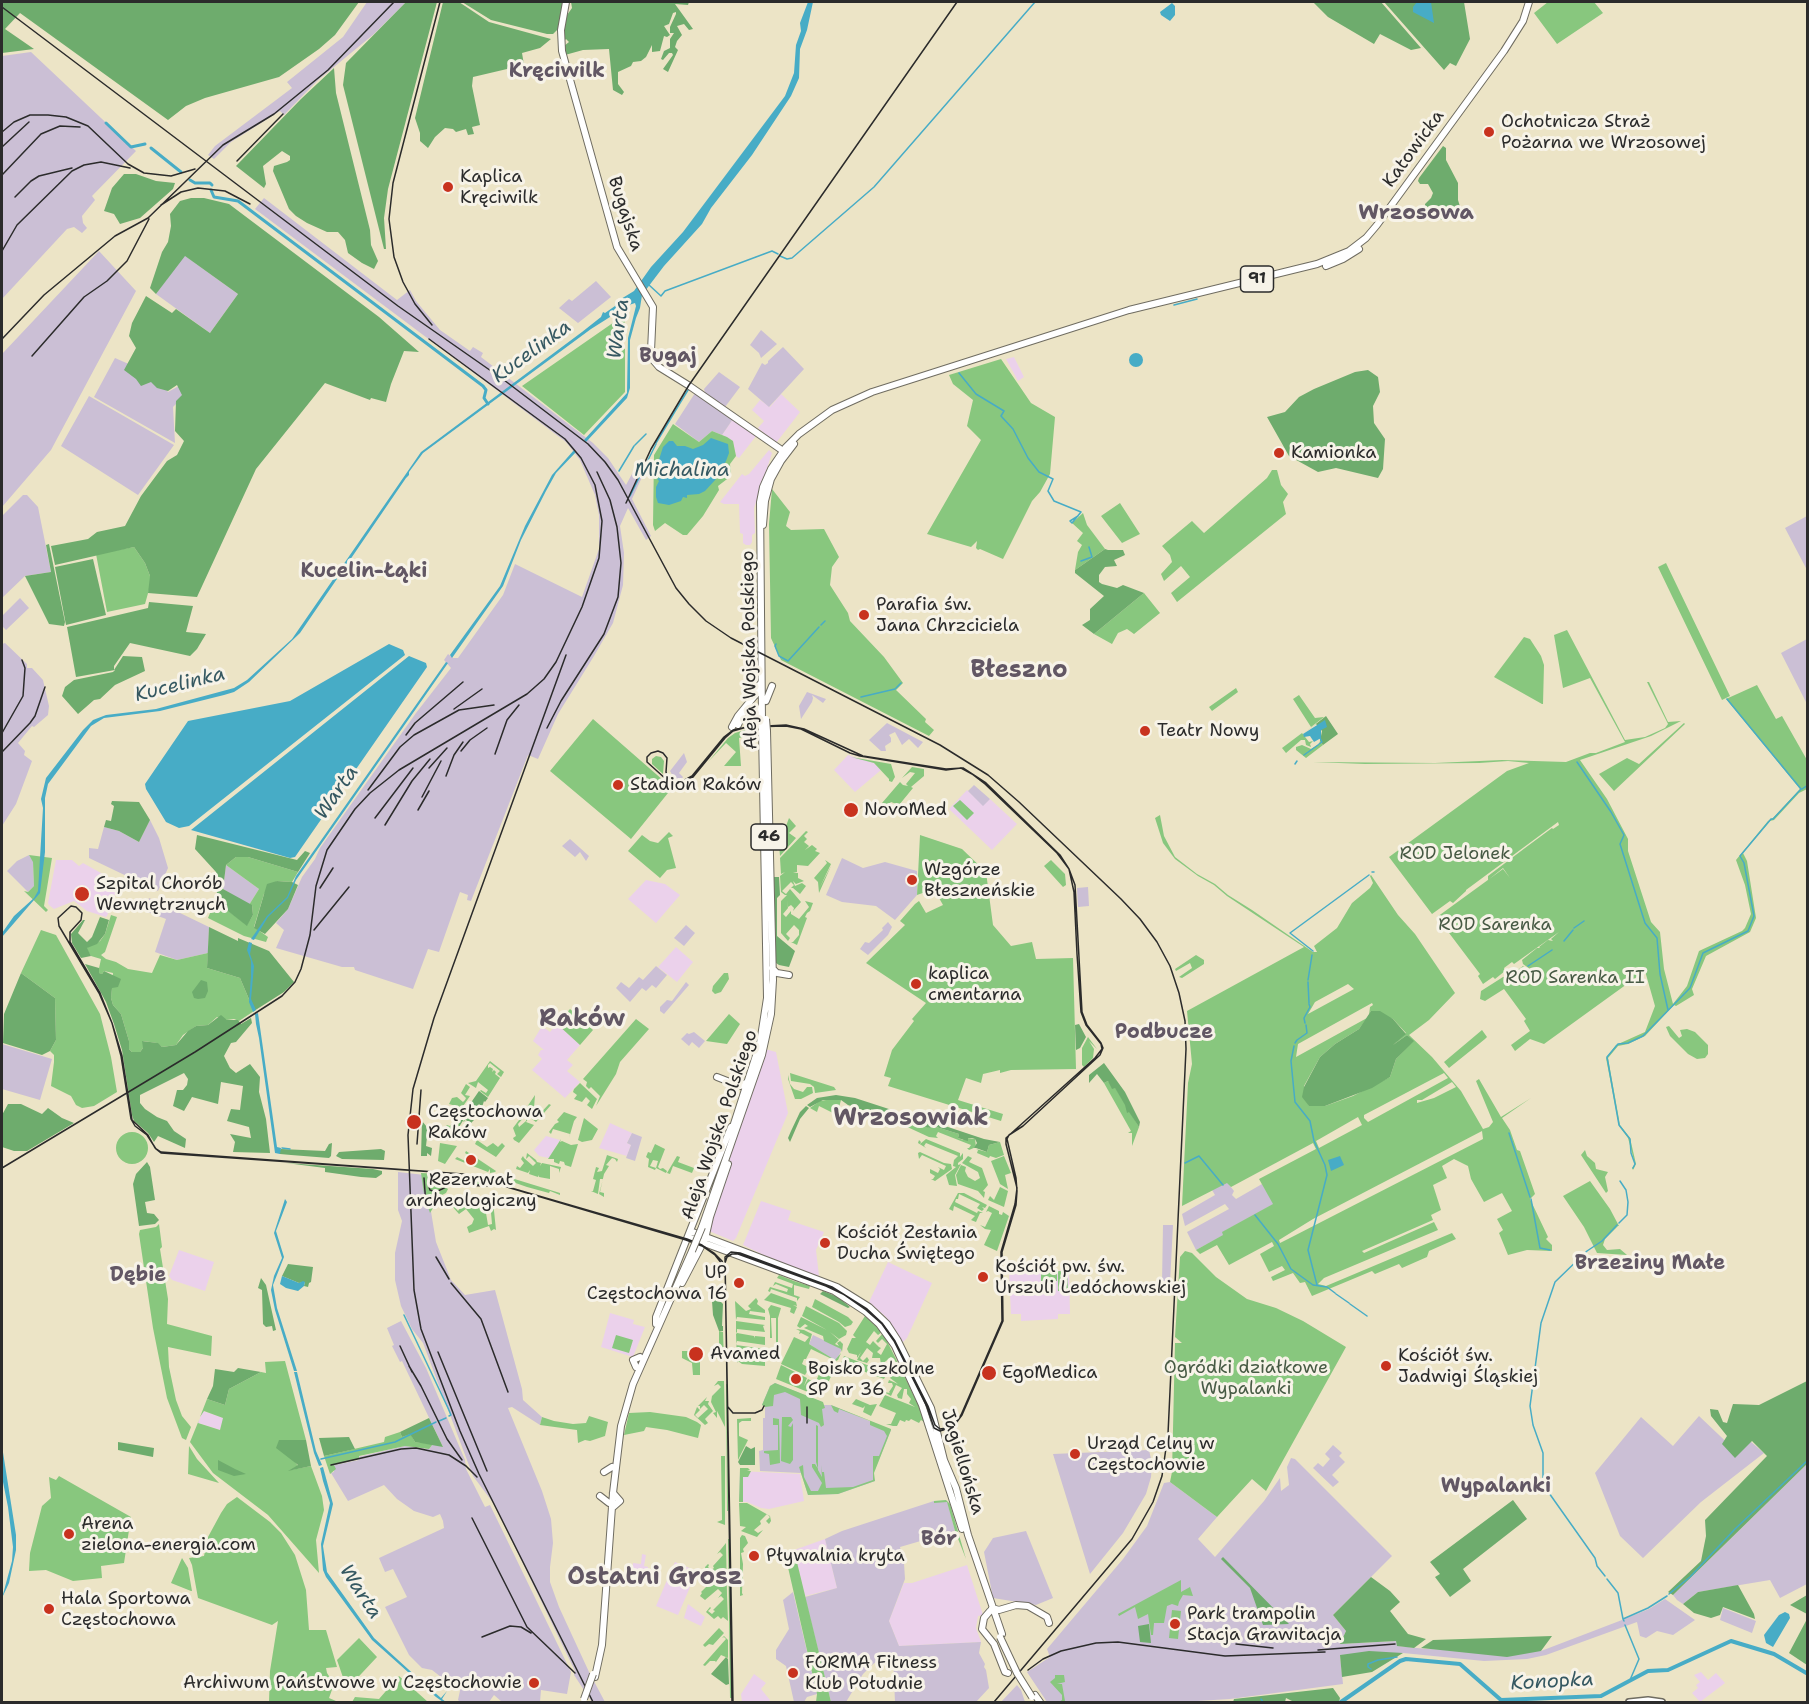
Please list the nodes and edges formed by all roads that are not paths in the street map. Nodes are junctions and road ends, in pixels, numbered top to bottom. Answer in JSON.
{"nodes":[{"id":1,"x":566,"y":2,"type":"edge"},
{"id":2,"x":1531,"y":2,"type":"edge"},
{"id":3,"x":1167,"y":304,"type":"joint"},
{"id":4,"x":1147,"y":306,"type":"joint"},
{"id":5,"x":770,"y":443,"type":"junction"},
{"id":6,"x":784,"y":453,"type":"junction"},
{"id":7,"x":776,"y":460,"type":"junction"},
{"id":8,"x":762,"y":678,"type":"junction"},
{"id":9,"x":772,"y":687,"type":"dead end"},
{"id":10,"x":766,"y":701,"type":"junction"},
{"id":11,"x":738,"y":719,"type":"junction"},
{"id":12,"x":764,"y":719,"type":"junction"},
{"id":13,"x":746,"y":724,"type":"dead end"},
{"id":14,"x":732,"y":727,"type":"dead end"},
{"id":15,"x":764,"y":731,"type":"junction"},
{"id":16,"x":772,"y":968,"type":"junction"},
{"id":17,"x":773,"y":980,"type":"junction"},
{"id":18,"x":763,"y":1052,"type":"junction"},
{"id":19,"x":767,"y":1062,"type":"dead end"},
{"id":20,"x":717,"y":1077,"type":"dead end"},
{"id":21,"x":761,"y":1078,"type":"dead end"},
{"id":22,"x":750,"y":1082,"type":"junction"},
{"id":23,"x":737,"y":1120,"type":"junction"},
{"id":24,"x":701,"y":1225,"type":"junction"},
{"id":25,"x":689,"y":1234,"type":"junction"},
{"id":26,"x":707,"y":1238,"type":"junction"},
{"id":27,"x":688,"y":1250,"type":"junction"},
{"id":28,"x":694,"y":1260,"type":"junction"},
{"id":29,"x":657,"y":1324,"type":"junction"},
{"id":30,"x":638,"y":1367,"type":"junction"},
{"id":31,"x":612,"y":1467,"type":"junction"},
{"id":32,"x":604,"y":1472,"type":"dead end"},
{"id":33,"x":600,"y":1496,"type":"dead end"},
{"id":34,"x":610,"y":1506,"type":"junction"},
{"id":35,"x":994,"y":1613,"type":"junction"},
{"id":36,"x":1050,"y":1621,"type":"dead end"},
{"id":37,"x":1003,"y":1664,"type":"dead end"},
{"id":38,"x":1036,"y":1699,"type":"edge"},
{"id":39,"x":584,"y":1701,"type":"edge"},
{"id":40,"x":1629,"y":1702,"type":"edge"},
{"id":41,"x":1662,"y":1702,"type":"edge"}],
"edges":[{"from":1,"to":5,"type":"main road","name":"Bugajska"},
{"from":2,"to":3,"type":"main road","name":"Katowicka","number":"91"},
{"from":2,"to":4,"type":"main road","name":"Katowicka","number":"91"},
{"from":3,"to":6,"type":"main road","name":"Aleja Wojska Polskiego","number":"91"},
{"from":4,"to":6,"type":"main road","name":"Aleja Wojska Polskiego","number":"91"},
{"from":5,"to":6,"type":"main road","name":"Bugajska"},
{"from":5,"to":7,"type":"main road"},
{"from":6,"to":7,"type":"main road","name":"Aleja Wojska Polskiego","number":"91"},
{"from":6,"to":10,"type":"main road","name":"Aleja Wojska Polskiego","number":"46"},
{"from":7,"to":8,"type":"main road","name":"Aleja Wojska Polskiego","number":"46"},
{"from":8,"to":11,"type":"main road"},
{"from":8,"to":12,"type":"main road","name":"Aleja Wojska Polskiego","number":"46"},
{"from":9,"to":10,"type":"main road"},
{"from":10,"to":12,"type":"main road","name":"Aleja Wojska Polskiego","number":"46"},
{"from":11,"to":12,"type":"main road"},
{"from":11,"to":13,"type":"main road"},
{"from":11,"to":14,"type":"main road"},
{"from":12,"to":15,"type":"main road","name":"Aleja Wojska Polskiego","number":"46","bridge":true},
{"from":15,"to":16,"type":"main road","name":"Aleja Wojska Polskiego","number":"46"},
{"from":15,"to":22,"type":"main road","name":"Aleja Wojska Polskiego","number":"46"},
{"from":16,"to":17,"type":"main road","name":"Aleja Wojska Polskiego","number":"46"},
{"from":16,"to":17,"type":"main road"},
{"from":17,"to":18,"type":"main road","name":"Aleja Wojska Polskiego","number":"46"},
{"from":18,"to":19,"type":"main road"},
{"from":18,"to":22,"type":"main road","name":"Aleja Wojska Polskiego","number":"46"},
{"from":20,"to":22,"type":"main road"},
{"from":21,"to":22,"type":"main road"},
{"from":22,"to":23,"type":"main road","name":"Aleja Wojska Polskiego","number":"46"},
{"from":23,"to":24,"type":"main road","name":"Aleja Wojska Polskiego"},
{"from":23,"to":24,"type":"main road","name":"Aleja Wojska Polskiego"},
{"from":23,"to":24,"type":"main road","name":"Aleja Wojska Polskiego"},
{"from":24,"to":25,"type":"main road","name":"Aleja Wojska Polskiego"},
{"from":24,"to":26,"type":"main road","name":"Aleja Wojska Polskiego"},
{"from":24,"to":27,"type":"main road","name":"Aleja Wojska Polskiego","bridge":true},
{"from":25,"to":26,"type":"main road"},
{"from":25,"to":27,"type":"main road","name":"Aleja Wojska Polskiego"},
{"from":26,"to":28,"type":"main road","name":"Aleja Wojska Polskiego"},
{"from":26,"to":35,"type":"main road","name":"Jagiellońska"},
{"from":26,"to":35,"type":"main road","name":"Jagiellońska"},
{"from":27,"to":28,"type":"main road"},
{"from":27,"to":29,"type":"main road","name":"Aleja Wojska Polskiego"},
{"from":27,"to":29,"type":"main road","name":"Aleja Wojska Polskiego"},
{"from":28,"to":29,"type":"main road","name":"Aleja Wojska Polskiego"},
{"from":29,"to":30,"type":"main road","name":"Aleja Wojska Polskiego"},
{"from":30,"to":31,"type":"main road","name":"Aleja Wojska Polskiego"},
{"from":30,"to":34,"type":"main road","name":"Aleja Wojska Polskiego"},
{"from":31,"to":32,"type":"main road"},
{"from":31,"to":34,"type":"main road","name":"Aleja Wojska Polskiego"},
{"from":33,"to":34,"type":"main road"},
{"from":34,"to":39,"type":"main road","name":"Aleja Wojska Polskiego","bridge":true},
{"from":35,"to":36,"type":"main road"},
{"from":35,"to":37,"type":"main road"},
{"from":35,"to":38,"type":"main road","name":"Jagiellońska","bridge":true},
{"from":40,"to":41,"type":"main road"}]}
